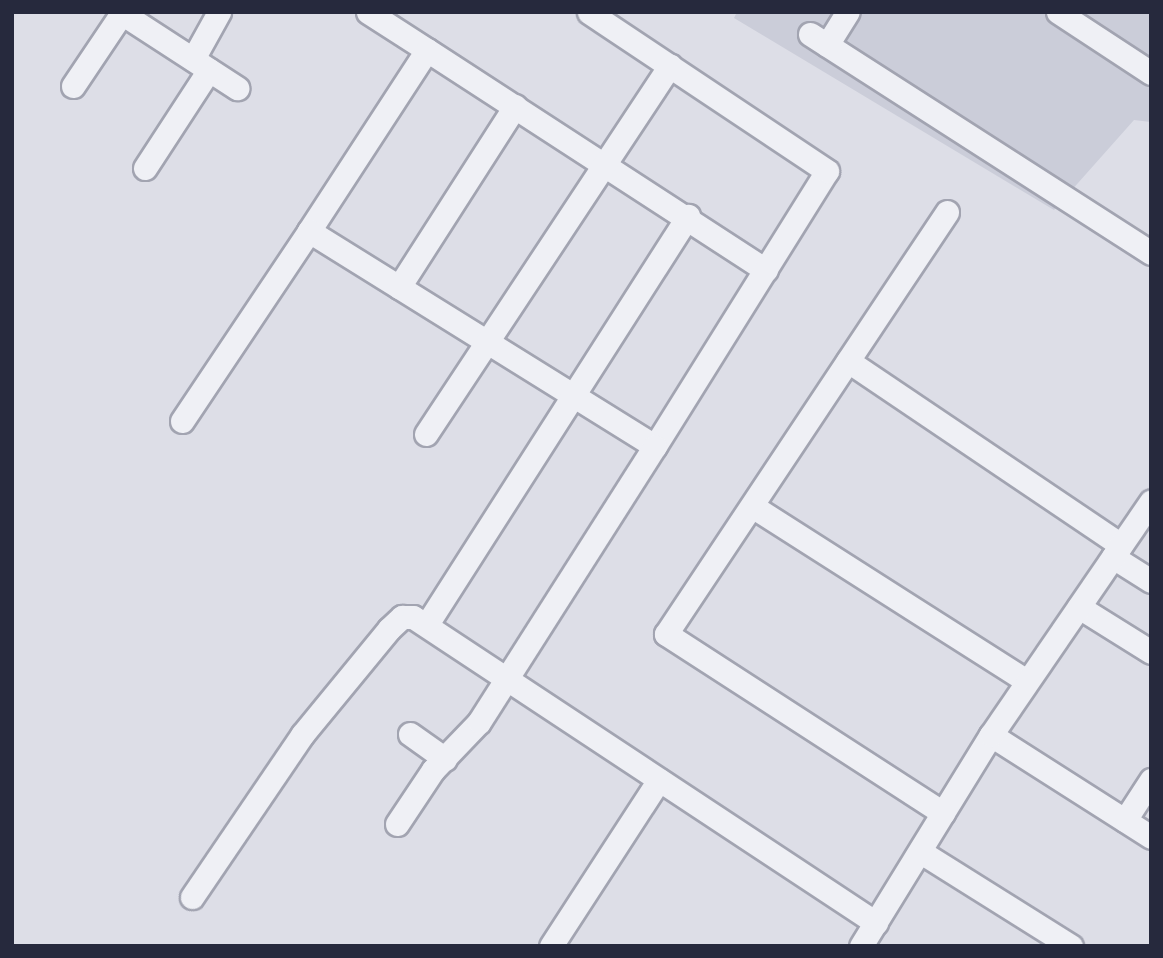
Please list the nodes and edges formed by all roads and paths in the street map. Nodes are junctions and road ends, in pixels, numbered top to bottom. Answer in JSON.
{"nodes":[{"id":1,"x":219,"y":12,"type":"edge"},
{"id":2,"x":368,"y":12,"type":"edge"},
{"id":3,"x":589,"y":12,"type":"edge"},
{"id":4,"x":848,"y":12,"type":"edge"},
{"id":5,"x":1058,"y":12,"type":"edge"},
{"id":6,"x":121,"y":13,"type":"edge"},
{"id":7,"x":427,"y":50,"type":"junction"},
{"id":8,"x":201,"y":65,"type":"junction"},
{"id":9,"x":670,"y":66,"type":"junction"},
{"id":10,"x":1151,"y":73,"type":"edge"},
{"id":11,"x":73,"y":86,"type":"dead end"},
{"id":12,"x":237,"y":88,"type":"dead end"},
{"id":13,"x":515,"y":106,"type":"junction"},
{"id":14,"x":607,"y":165,"type":"junction"},
{"id":15,"x":145,"y":168,"type":"dead end"},
{"id":16,"x":947,"y":212,"type":"dead end"},
{"id":17,"x":688,"y":216,"type":"junction"},
{"id":18,"x":309,"y":231,"type":"junction"},
{"id":19,"x":1151,"y":253,"type":"edge"},
{"id":20,"x":766,"y":270,"type":"junction"},
{"id":21,"x":398,"y":287,"type":"junction"},
{"id":22,"x":490,"y":344,"type":"junction"},
{"id":23,"x":848,"y":361,"type":"junction"},
{"id":24,"x":574,"y":396,"type":"junction"},
{"id":25,"x":181,"y":421,"type":"dead end"},
{"id":26,"x":425,"y":434,"type":"dead end"},
{"id":27,"x":655,"y":446,"type":"junction"},
{"id":28,"x":1151,"y":501,"type":"edge"},
{"id":29,"x":752,"y":506,"type":"junction"},
{"id":30,"x":1117,"y":551,"type":"junction"},
{"id":31,"x":1151,"y":581,"type":"edge"},
{"id":32,"x":1079,"y":607,"type":"junction"},
{"id":33,"x":429,"y":621,"type":"junction"},
{"id":34,"x":1151,"y":652,"type":"edge"},
{"id":35,"x":507,"y":674,"type":"junction"},
{"id":36,"x":1027,"y":681,"type":"junction"},
{"id":37,"x":410,"y":734,"type":"dead end"},
{"id":38,"x":991,"y":736,"type":"junction"},
{"id":39,"x":445,"y":760,"type":"junction"},
{"id":40,"x":659,"y":780,"type":"junction"},
{"id":41,"x":1151,"y":780,"type":"edge"},
{"id":42,"x":943,"y":813,"type":"junction"},
{"id":43,"x":1125,"y":820,"type":"junction"},
{"id":44,"x":397,"y":824,"type":"dead end"},
{"id":45,"x":1151,"y":837,"type":"edge"},
{"id":46,"x":921,"y":852,"type":"junction"},
{"id":47,"x":192,"y":897,"type":"dead end"},
{"id":48,"x":876,"y":923,"type":"junction"},
{"id":49,"x":551,"y":946,"type":"edge"},
{"id":50,"x":861,"y":946,"type":"edge"},
{"id":51,"x":1071,"y":946,"type":"edge"}],
"edges":[{"from":1,"to":8,"type":"street"},
{"from":2,"to":7,"type":"street"},
{"from":3,"to":9,"type":"street"},
{"from":4,"to":19,"type":"street"},
{"from":5,"to":10,"type":"street"},
{"from":6,"to":8,"type":"street"},
{"from":6,"to":11,"type":"street"},
{"from":7,"to":13,"type":"street"},
{"from":7,"to":18,"type":"street"},
{"from":8,"to":12,"type":"street"},
{"from":8,"to":15,"type":"street"},
{"from":9,"to":14,"type":"street"},
{"from":9,"to":20,"type":"street"},
{"from":13,"to":14,"type":"street"},
{"from":13,"to":21,"type":"street"},
{"from":14,"to":17,"type":"street"},
{"from":14,"to":22,"type":"street"},
{"from":16,"to":23,"type":"street"},
{"from":17,"to":20,"type":"street"},
{"from":17,"to":24,"type":"street"},
{"from":18,"to":21,"type":"street"},
{"from":18,"to":25,"type":"street"},
{"from":20,"to":27,"type":"street"},
{"from":21,"to":22,"type":"street"},
{"from":22,"to":24,"type":"street"},
{"from":22,"to":26,"type":"street"},
{"from":23,"to":29,"type":"street"},
{"from":23,"to":30,"type":"street"},
{"from":24,"to":27,"type":"street"},
{"from":24,"to":33,"type":"street"},
{"from":27,"to":35,"type":"street"},
{"from":28,"to":30,"type":"street"},
{"from":29,"to":36,"type":"street"},
{"from":29,"to":42,"type":"street"},
{"from":30,"to":31,"type":"street"},
{"from":30,"to":32,"type":"street"},
{"from":32,"to":34,"type":"street"},
{"from":32,"to":36,"type":"street"},
{"from":33,"to":35,"type":"street"},
{"from":33,"to":47,"type":"street"},
{"from":35,"to":39,"type":"street"},
{"from":35,"to":40,"type":"street"},
{"from":36,"to":38,"type":"street"},
{"from":37,"to":39,"type":"street"},
{"from":38,"to":42,"type":"street"},
{"from":38,"to":43,"type":"street"},
{"from":39,"to":44,"type":"street"},
{"from":40,"to":48,"type":"street"},
{"from":40,"to":49,"type":"street"},
{"from":41,"to":43,"type":"street"},
{"from":42,"to":46,"type":"street"},
{"from":43,"to":45,"type":"street"},
{"from":46,"to":48,"type":"street"},
{"from":46,"to":51,"type":"street"},
{"from":48,"to":50,"type":"street"}]}
